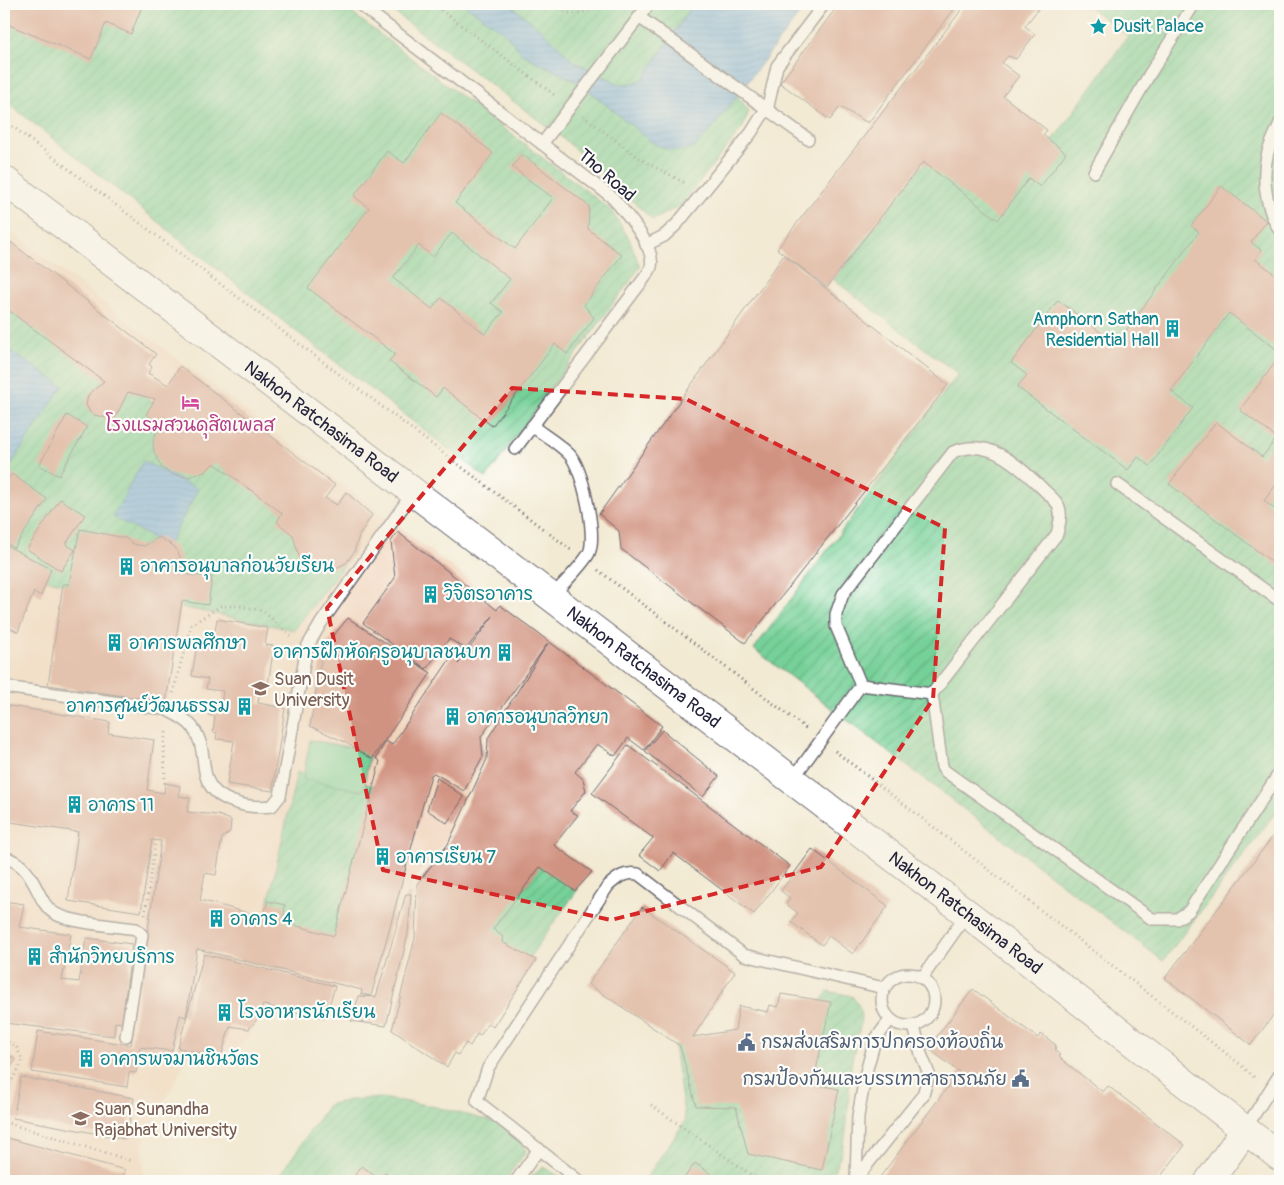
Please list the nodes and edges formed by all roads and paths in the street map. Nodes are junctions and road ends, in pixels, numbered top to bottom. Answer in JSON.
{"nodes":[{"id":1,"x":359,"y":4,"type":"edge"},
{"id":2,"x":551,"y":4,"type":"edge"},
{"id":3,"x":613,"y":4,"type":"edge"},
{"id":4,"x":649,"y":4,"type":"edge"},
{"id":5,"x":824,"y":4,"type":"edge"},
{"id":6,"x":1194,"y":4,"type":"edge"},
{"id":7,"x":639,"y":17,"type":"junction"},
{"id":8,"x":766,"y":109,"type":"junction"},
{"id":9,"x":4,"y":120,"type":"edge"},
{"id":10,"x":1280,"y":123,"type":"edge"},
{"id":11,"x":808,"y":139,"type":"dead end"},
{"id":12,"x":542,"y":144,"type":"junction"},
{"id":13,"x":1094,"y":172,"type":"dead end"},
{"id":14,"x":4,"y":180,"type":"edge"},
{"id":15,"x":1280,"y":231,"type":"edge"},
{"id":16,"x":646,"y":246,"type":"junction"},
{"id":17,"x":532,"y":426,"type":"junction"},
{"id":18,"x":515,"y":448,"type":"dead end"},
{"id":19,"x":1117,"y":484,"type":"dead end"},
{"id":20,"x":414,"y":491,"type":"junction"},
{"id":21,"x":583,"y":559,"type":"junction"},
{"id":22,"x":552,"y":597,"type":"junction"},
{"id":23,"x":1280,"y":601,"type":"edge"},
{"id":24,"x":307,"y":648,"type":"junction"},
{"id":25,"x":861,"y":685,"type":"junction"},
{"id":26,"x":4,"y":686,"type":"edge"},
{"id":27,"x":932,"y":694,"type":"junction"},
{"id":28,"x":170,"y":712,"type":"junction"},
{"id":29,"x":821,"y":740,"type":"junction"},
{"id":30,"x":1280,"y":772,"type":"edge"},
{"id":31,"x":792,"y":780,"type":"junction"},
{"id":32,"x":165,"y":783,"type":"dead end"},
{"id":33,"x":156,"y":845,"type":"dead end"},
{"id":34,"x":4,"y":857,"type":"edge"},
{"id":35,"x":967,"y":914,"type":"junction"},
{"id":36,"x":140,"y":932,"type":"junction"},
{"id":37,"x":922,"y":978,"type":"junction"},
{"id":38,"x":884,"y":988,"type":"junction"},
{"id":39,"x":890,"y":1020,"type":"junction"},
{"id":40,"x":914,"y":1026,"type":"junction"},
{"id":41,"x":126,"y":1036,"type":"dead end"},
{"id":42,"x":4,"y":1040,"type":"edge"},
{"id":43,"x":1280,"y":1074,"type":"edge"},
{"id":44,"x":1268,"y":1091,"type":"junction"},
{"id":45,"x":4,"y":1092,"type":"edge"},
{"id":46,"x":651,"y":1105,"type":"dead end"},
{"id":47,"x":4,"y":1122,"type":"edge"},
{"id":48,"x":1245,"y":1130,"type":"junction"},
{"id":49,"x":539,"y":1149,"type":"junction"},
{"id":50,"x":1280,"y":1157,"type":"edge"},
{"id":51,"x":132,"y":1161,"type":"dead end"},
{"id":52,"x":855,"y":1180,"type":"edge"},
{"id":53,"x":516,"y":1181,"type":"edge"},
{"id":54,"x":579,"y":1181,"type":"edge"},
{"id":55,"x":760,"y":1181,"type":"edge"},
{"id":56,"x":1209,"y":1181,"type":"edge"}],
"edges":[{"from":1,"to":12,"type":"lane","name":"Tho Road"},
{"from":2,"to":3,"type":"path"},
{"from":4,"to":7,"type":"lane"},
{"from":5,"to":8,"type":"lane"},
{"from":6,"to":13,"type":"lane"},
{"from":7,"to":8,"type":"lane"},
{"from":7,"to":12,"type":"lane"},
{"from":8,"to":11,"type":"lane"},
{"from":8,"to":16,"type":"lane"},
{"from":9,"to":21,"type":"path"},
{"from":10,"to":15,"type":"lane"},
{"from":12,"to":16,"type":"lane","name":"Tho Road"},
{"from":14,"to":20,"type":"main road","name":"Nakhon Ratchasima Road"},
{"from":16,"to":17,"type":"lane","name":"Tho Road"},
{"from":17,"to":18,"type":"lane","name":"Tho Road"},
{"from":17,"to":21,"type":"lane"},
{"from":19,"to":23,"type":"lane"},
{"from":20,"to":22,"type":"main road","name":"Nakhon Ratchasima Road"},
{"from":20,"to":24,"type":"lane"},
{"from":21,"to":22,"type":"lane"},
{"from":21,"to":29,"type":"path"},
{"from":22,"to":31,"type":"main road","name":"Nakhon Ratchasima Road"},
{"from":24,"to":28,"type":"path"},
{"from":24,"to":28,"type":"lane"},
{"from":25,"to":27,"type":"lane"},
{"from":25,"to":27,"type":"lane"},
{"from":25,"to":29,"type":"lane"},
{"from":26,"to":28,"type":"lane"},
{"from":27,"to":30,"type":"lane"},
{"from":28,"to":32,"type":"path"},
{"from":29,"to":31,"type":"lane"},
{"from":29,"to":44,"type":"path"},
{"from":31,"to":35,"type":"main road","name":"Nakhon Ratchasima Road"},
{"from":33,"to":36,"type":"path"},
{"from":34,"to":36,"type":"lane"},
{"from":35,"to":37,"type":"lane"},
{"from":35,"to":48,"type":"main road","name":"Nakhon Ratchasima Road"},
{"from":36,"to":41,"type":"lane"},
{"from":37,"to":38,"type":"lane"},
{"from":37,"to":40,"type":"lane"},
{"from":38,"to":39,"type":"lane"},
{"from":38,"to":49,"type":"lane"},
{"from":39,"to":40,"type":"lane"},
{"from":39,"to":52,"type":"lane"},
{"from":40,"to":52,"type":"lane"},
{"from":42,"to":45,"type":"path"},
{"from":43,"to":44,"type":"lane"},
{"from":44,"to":48,"type":"lane"},
{"from":46,"to":55,"type":"path"},
{"from":47,"to":51,"type":"path"},
{"from":48,"to":50,"type":"main road","name":"Nakhon Ratchasima Road"},
{"from":48,"to":56,"type":"main road"},
{"from":49,"to":53,"type":"lane"},
{"from":49,"to":54,"type":"lane"}]}
